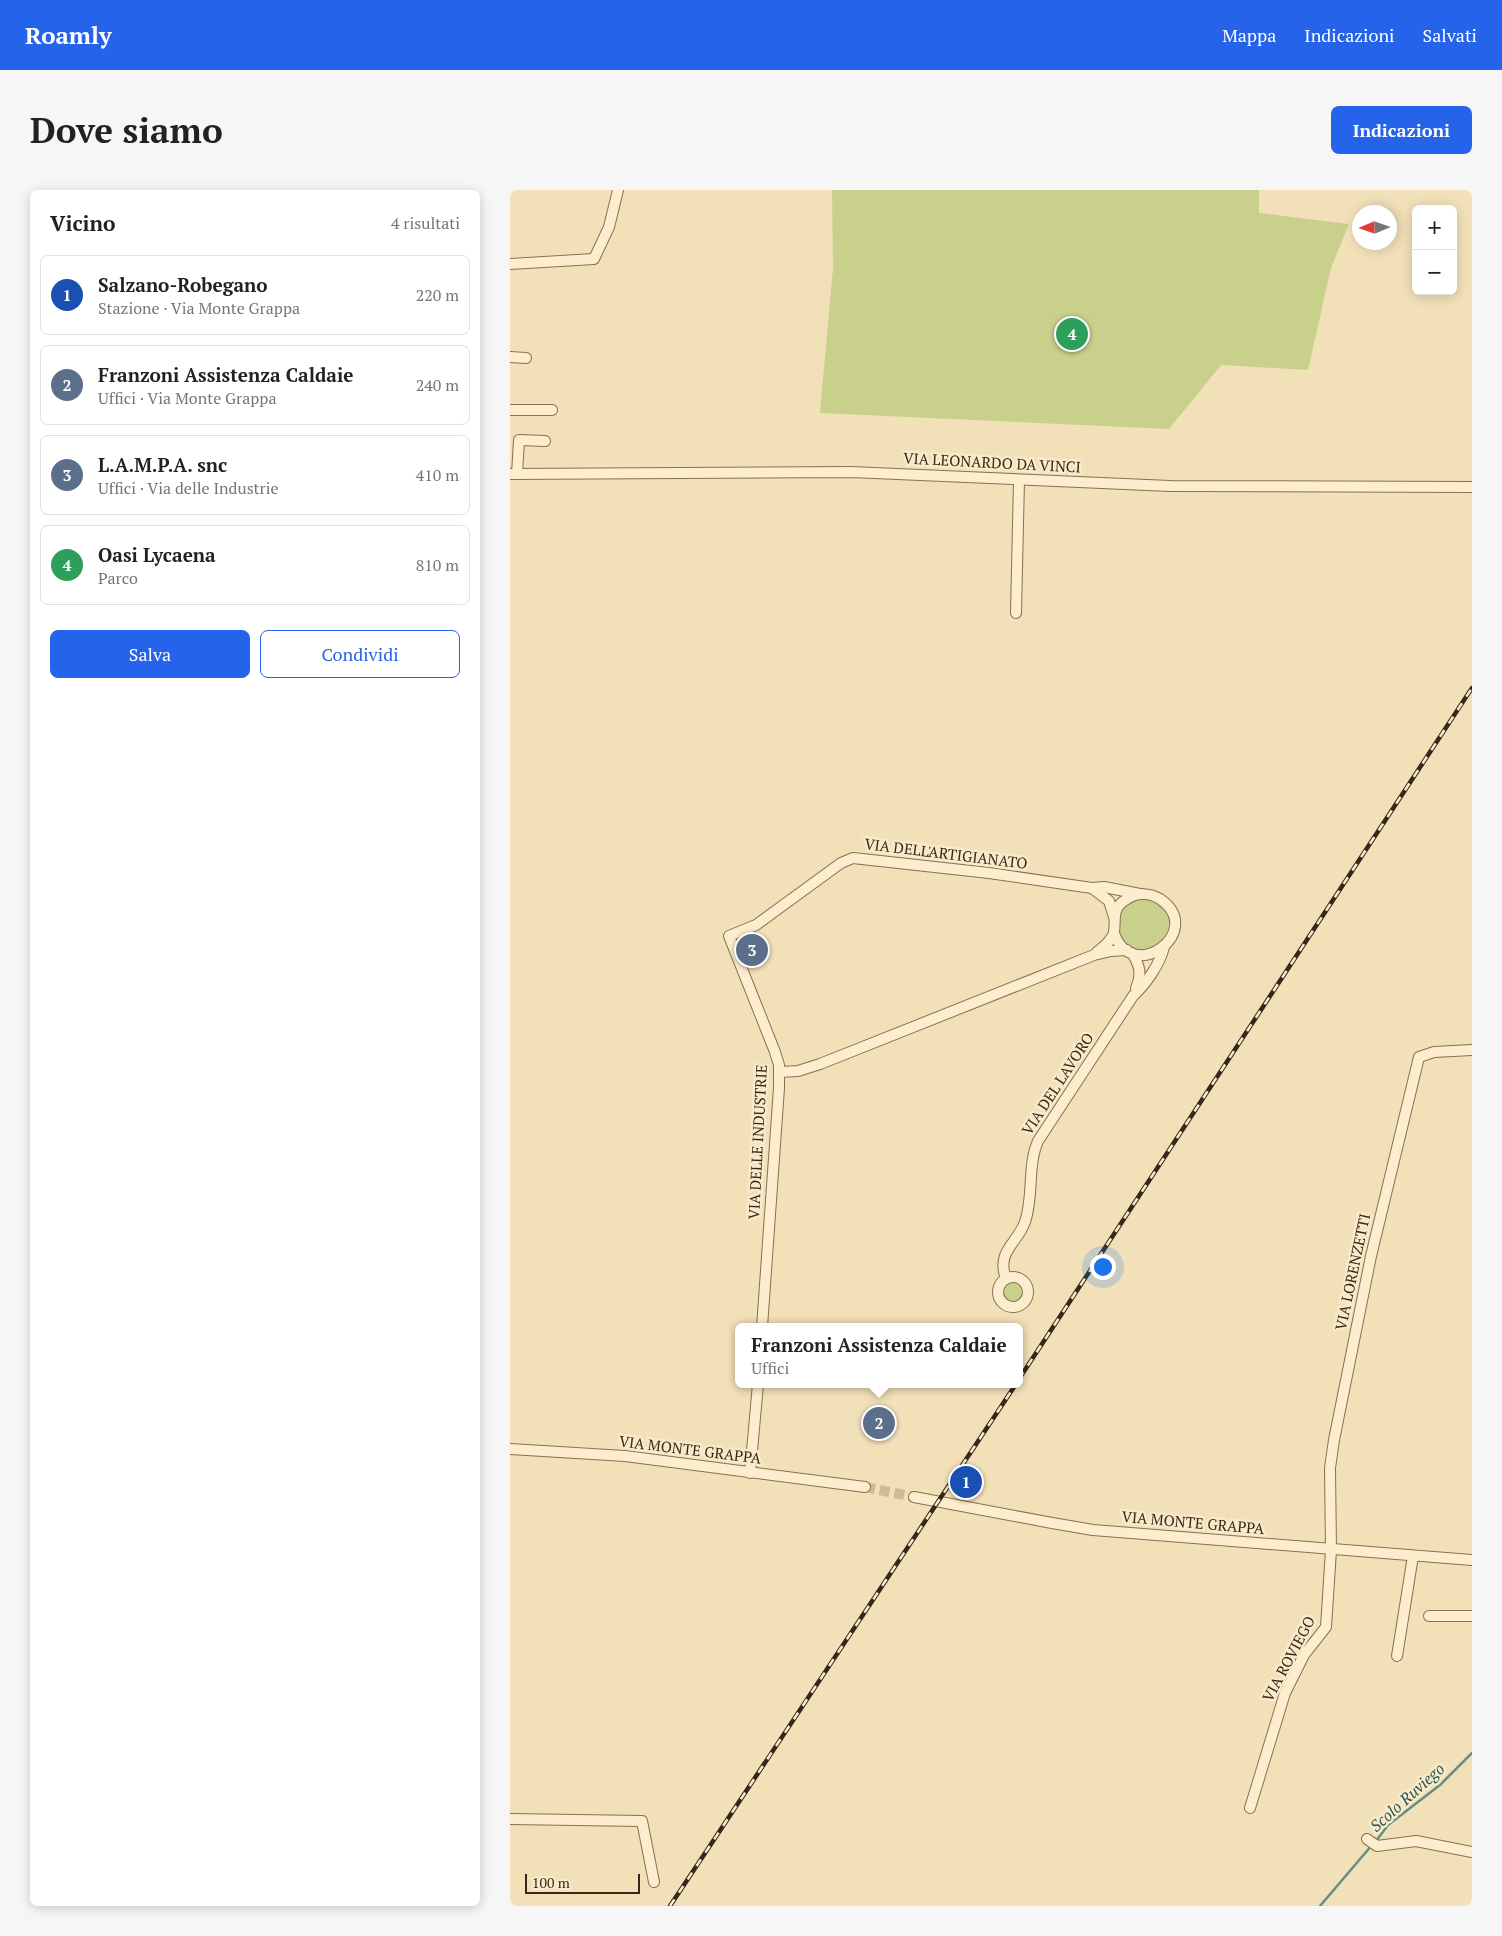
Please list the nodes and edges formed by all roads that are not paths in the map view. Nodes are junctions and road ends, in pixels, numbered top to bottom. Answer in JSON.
{"nodes":[{"id":1,"x":618,"y":190,"type":"edge"},
{"id":2,"x":510,"y":264,"type":"edge"},
{"id":3,"x":510,"y":357,"type":"edge"},
{"id":4,"x":526,"y":358,"type":"dead end"},
{"id":5,"x":510,"y":410,"type":"edge"},
{"id":6,"x":552,"y":410,"type":"dead end"},
{"id":7,"x":545,"y":441,"type":"dead end"},
{"id":8,"x":514,"y":474,"type":"edge"},
{"id":9,"x":1019,"y":480,"type":"junction"},
{"id":10,"x":1472,"y":488,"type":"edge"},
{"id":11,"x":1016,"y":613,"type":"dead end"},
{"id":12,"x":1092,"y":888,"type":"junction"},
{"id":13,"x":1140,"y":894,"type":"junction"},
{"id":14,"x":1114,"y":917,"type":"junction"},
{"id":15,"x":1114,"y":933,"type":"junction"},
{"id":16,"x":729,"y":936,"type":"joint"},
{"id":17,"x":1164,"y":948,"type":"junction"},
{"id":18,"x":1129,"y":952,"type":"junction"},
{"id":19,"x":1094,"y":955,"type":"junction"},
{"id":20,"x":1133,"y":996,"type":"junction"},
{"id":21,"x":1472,"y":1050,"type":"edge"},
{"id":22,"x":779,"y":1072,"type":"junction"},
{"id":23,"x":1006,"y":1279,"type":"dead end"},
{"id":24,"x":762,"y":1323,"type":"edge"},
{"id":25,"x":758,"y":1388,"type":"edge"},
{"id":26,"x":510,"y":1449,"type":"edge"},
{"id":27,"x":750,"y":1473,"type":"junction"},
{"id":28,"x":865,"y":1488,"type":"tunnel mouth"},
{"id":29,"x":914,"y":1497,"type":"tunnel mouth"},
{"id":30,"x":1331,"y":1550,"type":"junction"},
{"id":31,"x":1413,"y":1556,"type":"junction"},
{"id":32,"x":1472,"y":1560,"type":"edge"},
{"id":33,"x":1429,"y":1616,"type":"dead end"},
{"id":34,"x":1472,"y":1616,"type":"edge"},
{"id":35,"x":1397,"y":1656,"type":"dead end"},
{"id":36,"x":1250,"y":1808,"type":"dead end"},
{"id":37,"x":510,"y":1820,"type":"edge"},
{"id":38,"x":1367,"y":1840,"type":"dead end"},
{"id":39,"x":1472,"y":1852,"type":"edge"},
{"id":40,"x":654,"y":1882,"type":"dead end"}],
"edges":[{"from":1,"to":2,"type":"street"},
{"from":3,"to":4,"type":"street"},
{"from":5,"to":6,"type":"street"},
{"from":7,"to":8,"type":"street"},
{"from":8,"to":9,"type":"street","name":"VIA LEONARDO DA VINCI"},
{"from":9,"to":10,"type":"street","name":"VIA LEONARDO DA VINCI"},
{"from":9,"to":11,"type":"street"},
{"from":12,"to":13,"type":"street","name":"VIA DELL'ARTIGIANATO"},
{"from":12,"to":14,"type":"street"},
{"from":12,"to":16,"type":"street","name":"VIA DELL'ARTIGIANATO"},
{"from":13,"to":14,"type":"street"},
{"from":13,"to":17,"type":"street","name":"VIA DELL'ARTIGIANATO"},
{"from":14,"to":15,"type":"street"},
{"from":15,"to":18,"type":"street"},
{"from":15,"to":19,"type":"street"},
{"from":16,"to":22,"type":"street","name":"VIA DELLE INDUSTRIE"},
{"from":17,"to":18,"type":"street"},
{"from":17,"to":20,"type":"street","name":"VIA DEL LAVORO"},
{"from":18,"to":19,"type":"street"},
{"from":18,"to":20,"type":"street","name":"VIA DEL LAVORO"},
{"from":19,"to":22,"type":"street"},
{"from":20,"to":23,"type":"street","name":"VIA DEL LAVORO"},
{"from":21,"to":30,"type":"street","name":"VIA LORENZETTI"},
{"from":22,"to":24,"type":"street","name":"VIA DELLE INDUSTRIE"},
{"from":25,"to":27,"type":"street"},
{"from":26,"to":27,"type":"street","name":"VIA MONTE GRAPPA"},
{"from":27,"to":28,"type":"street","name":"VIA MONTE GRAPPA"},
{"from":29,"to":30,"type":"street","name":"VIA MONTE GRAPPA"},
{"from":30,"to":31,"type":"street","name":"VIA MONTE GRAPPA"},
{"from":30,"to":36,"type":"street","name":"VIA ROVIEGO"},
{"from":31,"to":32,"type":"street","name":"VIA MONTE GRAPPA"},
{"from":31,"to":35,"type":"street"},
{"from":33,"to":34,"type":"street"},
{"from":37,"to":40,"type":"street"},
{"from":38,"to":39,"type":"street"}]}
